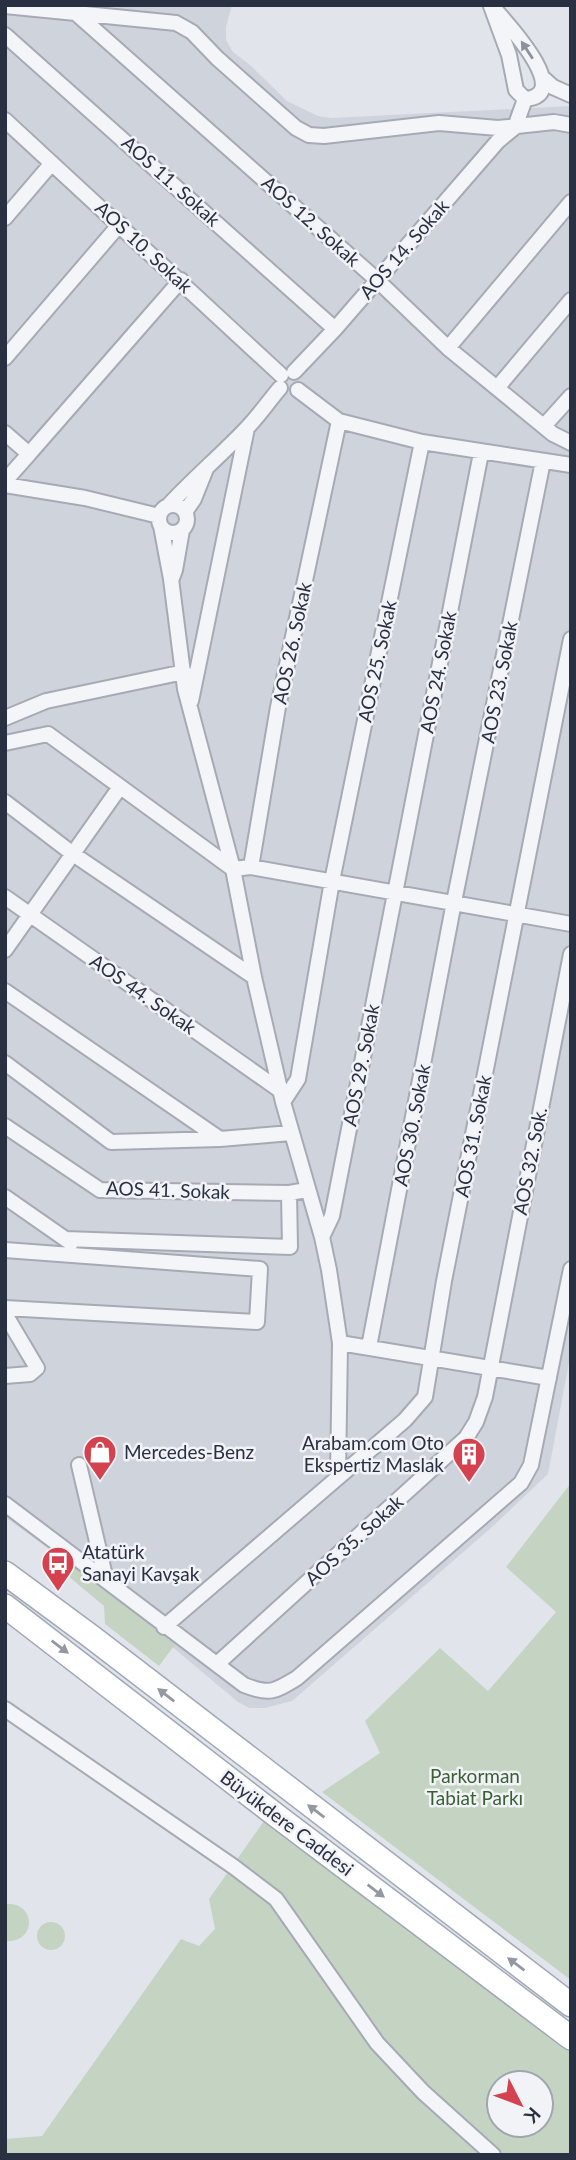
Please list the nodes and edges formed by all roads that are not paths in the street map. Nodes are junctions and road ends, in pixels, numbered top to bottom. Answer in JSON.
{"nodes":[{"id":1,"x":492,"y":5,"type":"edge"},
{"id":2,"x":15,"y":7,"type":"edge"},
{"id":3,"x":78,"y":15,"type":"junction"},
{"id":4,"x":5,"y":35,"type":"edge"},
{"id":5,"x":544,"y":79,"type":"junction"},
{"id":6,"x":571,"y":95,"type":"edge"},
{"id":7,"x":529,"y":99,"type":"junction"},
{"id":8,"x":5,"y":120,"type":"edge"},
{"id":9,"x":571,"y":125,"type":"edge"},
{"id":10,"x":515,"y":127,"type":"junction"},
{"id":11,"x":52,"y":163,"type":"junction"},
{"id":12,"x":571,"y":202,"type":"edge"},
{"id":13,"x":5,"y":218,"type":"edge"},
{"id":14,"x":120,"y":224,"type":"junction"},
{"id":15,"x":181,"y":280,"type":"junction"},
{"id":16,"x":377,"y":280,"type":"junction"},
{"id":17,"x":571,"y":300,"type":"edge"},
{"id":18,"x":335,"y":329,"type":"junction"},
{"id":19,"x":448,"y":348,"type":"junction"},
{"id":20,"x":5,"y":358,"type":"edge"},
{"id":21,"x":285,"y":378,"type":"junction"},
{"id":22,"x":497,"y":388,"type":"junction"},
{"id":23,"x":571,"y":396,"type":"edge"},
{"id":24,"x":339,"y":421,"type":"junction"},
{"id":25,"x":544,"y":426,"type":"junction"},
{"id":26,"x":247,"y":428,"type":"junction"},
{"id":27,"x":5,"y":433,"type":"edge"},
{"id":28,"x":422,"y":442,"type":"junction"},
{"id":29,"x":571,"y":443,"type":"edge"},
{"id":30,"x":481,"y":453,"type":"junction"},
{"id":31,"x":29,"y":454,"type":"junction"},
{"id":32,"x":543,"y":461,"type":"junction"},
{"id":33,"x":571,"y":466,"type":"edge"},
{"id":34,"x":206,"y":469,"type":"junction"},
{"id":35,"x":5,"y":483,"type":"edge"},
{"id":36,"x":185,"y":512,"type":"junction"},
{"id":37,"x":163,"y":516,"type":"junction"},
{"id":38,"x":181,"y":530,"type":"junction"},
{"id":39,"x":171,"y":579,"type":"junction"},
{"id":40,"x":571,"y":639,"type":"edge"},
{"id":41,"x":184,"y":672,"type":"junction"},
{"id":42,"x":190,"y":705,"type":"junction"},
{"id":43,"x":5,"y":718,"type":"edge"},
{"id":44,"x":5,"y":743,"type":"edge"},
{"id":45,"x":120,"y":787,"type":"junction"},
{"id":46,"x":5,"y":802,"type":"edge"},
{"id":47,"x":73,"y":854,"type":"junction"},
{"id":48,"x":251,"y":867,"type":"junction"},
{"id":49,"x":233,"y":869,"type":"junction"},
{"id":50,"x":332,"y":881,"type":"junction"},
{"id":51,"x":394,"y":892,"type":"junction"},
{"id":52,"x":5,"y":897,"type":"edge"},
{"id":53,"x":454,"y":902,"type":"junction"},
{"id":54,"x":30,"y":915,"type":"junction"},
{"id":55,"x":517,"y":915,"type":"junction"},
{"id":56,"x":571,"y":924,"type":"edge"},
{"id":57,"x":5,"y":950,"type":"edge"},
{"id":58,"x":571,"y":954,"type":"edge"},
{"id":59,"x":254,"y":977,"type":"junction"},
{"id":60,"x":5,"y":991,"type":"edge"},
{"id":61,"x":5,"y":1063,"type":"edge"},
{"id":62,"x":282,"y":1097,"type":"junction"},
{"id":63,"x":5,"y":1126,"type":"edge"},
{"id":64,"x":290,"y":1133,"type":"junction"},
{"id":65,"x":220,"y":1139,"type":"junction"},
{"id":66,"x":307,"y":1189,"type":"junction"},
{"id":67,"x":289,"y":1193,"type":"junction"},
{"id":68,"x":5,"y":1197,"type":"edge"},
{"id":69,"x":322,"y":1237,"type":"junction"},
{"id":70,"x":65,"y":1239,"type":"junction"},
{"id":71,"x":5,"y":1250,"type":"edge"},
{"id":72,"x":92,"y":1258,"type":"junction"},
{"id":73,"x":571,"y":1269,"type":"edge"},
{"id":74,"x":5,"y":1308,"type":"edge"},
{"id":75,"x":5,"y":1314,"type":"edge"},
{"id":76,"x":340,"y":1343,"type":"junction"},
{"id":77,"x":369,"y":1347,"type":"junction"},
{"id":78,"x":430,"y":1358,"type":"junction"},
{"id":79,"x":490,"y":1368,"type":"junction"},
{"id":80,"x":5,"y":1376,"type":"edge"},
{"id":81,"x":549,"y":1378,"type":"junction"},
{"id":82,"x":79,"y":1465,"type":"dead end"},
{"id":83,"x":338,"y":1477,"type":"junction"},
{"id":84,"x":5,"y":1504,"type":"edge"},
{"id":85,"x":5,"y":1573,"type":"edge"},
{"id":86,"x":106,"y":1580,"type":"junction"},
{"id":87,"x":5,"y":1606,"type":"edge"},
{"id":88,"x":164,"y":1627,"type":"junction"},
{"id":89,"x":217,"y":1664,"type":"junction"},
{"id":90,"x":133,"y":1703,"type":"junction"},
{"id":91,"x":5,"y":1709,"type":"edge"},
{"id":92,"x":240,"y":1752,"type":"junction"},
{"id":93,"x":571,"y":2005,"type":"edge"},
{"id":94,"x":571,"y":2038,"type":"edge"},
{"id":95,"x":493,"y":2155,"type":"edge"}],
"edges":[{"from":5,"to":1,"type":"street","one_way":true},
{"from":1,"to":7,"type":"street"},
{"from":2,"to":3,"type":"street"},
{"from":3,"to":10,"type":"street"},
{"from":3,"to":16,"type":"street","name":"AOS 12. Sokak"},
{"from":4,"to":18,"type":"street","name":"AOS 11. Sokak"},
{"from":5,"to":6,"type":"street"},
{"from":5,"to":7,"type":"street"},
{"from":7,"to":10,"type":"street"},
{"from":8,"to":11,"type":"street","name":"AOS 10. Sokak"},
{"from":9,"to":10,"type":"street"},
{"from":10,"to":16,"type":"street","name":"AOS 14. Sokak"},
{"from":11,"to":13,"type":"street"},
{"from":11,"to":14,"type":"street","name":"AOS 10. Sokak"},
{"from":12,"to":19,"type":"street"},
{"from":14,"to":15,"type":"street","name":"AOS 10. Sokak"},
{"from":14,"to":20,"type":"street"},
{"from":15,"to":21,"type":"street","name":"AOS 10. Sokak"},
{"from":15,"to":31,"type":"street"},
{"from":16,"to":18,"type":"street","name":"AOS 14. Sokak"},
{"from":16,"to":19,"type":"street","name":"AOS 12. Sokak"},
{"from":17,"to":22,"type":"street"},
{"from":18,"to":21,"type":"street","name":"AOS 14. Sokak"},
{"from":19,"to":22,"type":"street","name":"AOS 12. Sokak"},
{"from":21,"to":24,"type":"street"},
{"from":21,"to":26,"type":"street","name":"AOS 14. Sokak"},
{"from":22,"to":25,"type":"street","name":"AOS 12. Sokak"},
{"from":23,"to":25,"type":"street"},
{"from":24,"to":28,"type":"street"},
{"from":24,"to":48,"type":"street","name":"AOS 26. Sokak"},
{"from":25,"to":29,"type":"street","name":"AOS 12. Sokak"},
{"from":26,"to":34,"type":"street","name":"AOS 14. Sokak"},
{"from":26,"to":42,"type":"street"},
{"from":27,"to":31,"type":"street"},
{"from":28,"to":30,"type":"street"},
{"from":28,"to":50,"type":"street","name":"AOS 25. Sokak"},
{"from":30,"to":32,"type":"street"},
{"from":30,"to":51,"type":"street","name":"AOS 24. Sokak"},
{"from":31,"to":35,"type":"street"},
{"from":32,"to":33,"type":"street"},
{"from":32,"to":53,"type":"street","name":"AOS 23. Sokak"},
{"from":34,"to":36,"type":"street"},
{"from":34,"to":37,"type":"street","name":"AOS 14. Sokak"},
{"from":35,"to":37,"type":"street"},
{"from":36,"to":37,"type":"street"},
{"from":36,"to":38,"type":"street"},
{"from":37,"to":38,"type":"street"},
{"from":37,"to":39,"type":"street"},
{"from":38,"to":39,"type":"street"},
{"from":39,"to":41,"type":"street"},
{"from":40,"to":55,"type":"street","name":"AOS 31. Sokak"},
{"from":41,"to":42,"type":"street"},
{"from":41,"to":43,"type":"street"},
{"from":42,"to":49,"type":"street"},
{"from":44,"to":45,"type":"street"},
{"from":45,"to":47,"type":"street"},
{"from":45,"to":49,"type":"street"},
{"from":46,"to":47,"type":"street"},
{"from":47,"to":54,"type":"street"},
{"from":47,"to":59,"type":"street"},
{"from":48,"to":49,"type":"street"},
{"from":48,"to":50,"type":"street"},
{"from":49,"to":59,"type":"street"},
{"from":50,"to":51,"type":"street"},
{"from":50,"to":62,"type":"street","name":"AOS 25. Sokak"},
{"from":51,"to":53,"type":"street"},
{"from":51,"to":69,"type":"street","name":"AOS 29. Sokak"},
{"from":52,"to":54,"type":"street","name":"AOS 44. Sokak"},
{"from":53,"to":55,"type":"street"},
{"from":53,"to":77,"type":"street","name":"AOS 30. Sokak"},
{"from":54,"to":57,"type":"street"},
{"from":54,"to":62,"type":"street","name":"AOS 44. Sokak"},
{"from":55,"to":56,"type":"street"},
{"from":55,"to":78,"type":"street","name":"AOS 31. Sokak"},
{"from":58,"to":79,"type":"street","name":"AOS 32. Sok."},
{"from":59,"to":62,"type":"street"},
{"from":60,"to":65,"type":"street"},
{"from":61,"to":65,"type":"street"},
{"from":62,"to":64,"type":"street"},
{"from":63,"to":67,"type":"street","name":"AOS 41. Sokak"},
{"from":64,"to":65,"type":"street"},
{"from":64,"to":66,"type":"street"},
{"from":66,"to":67,"type":"street","name":"AOS 41. Sokak"},
{"from":66,"to":69,"type":"street"},
{"from":67,"to":70,"type":"street"},
{"from":68,"to":70,"type":"street"},
{"from":69,"to":76,"type":"street"},
{"from":70,"to":72,"type":"street"},
{"from":71,"to":72,"type":"street"},
{"from":72,"to":74,"type":"street"},
{"from":73,"to":81,"type":"street"},
{"from":75,"to":80,"type":"street"},
{"from":76,"to":77,"type":"street"},
{"from":76,"to":83,"type":"street"},
{"from":77,"to":78,"type":"street"},
{"from":78,"to":79,"type":"street"},
{"from":78,"to":83,"type":"street","name":"AOS 31. Sokak"},
{"from":79,"to":81,"type":"street"},
{"from":79,"to":89,"type":"street","name":"AOS 35. Sokak"},
{"from":81,"to":89,"type":"street"},
{"from":82,"to":86,"type":"street"},
{"from":83,"to":88,"type":"street","name":"AOS 31. Sokak"},
{"from":84,"to":86,"type":"street"},
{"from":92,"to":85,"type":"main road","name":"Büyükdere Caddesi","one_way":true},
{"from":86,"to":88,"type":"street"},
{"from":87,"to":90,"type":"main road","name":"Büyükdere Caddesi","one_way":true},
{"from":88,"to":89,"type":"street"},
{"from":90,"to":92,"type":"main road"},
{"from":90,"to":94,"type":"main road","name":"Büyükdere Caddesi","one_way":true},
{"from":91,"to":95,"type":"street"},
{"from":93,"to":92,"type":"main road","name":"Büyükdere Caddesi","one_way":true}]}
